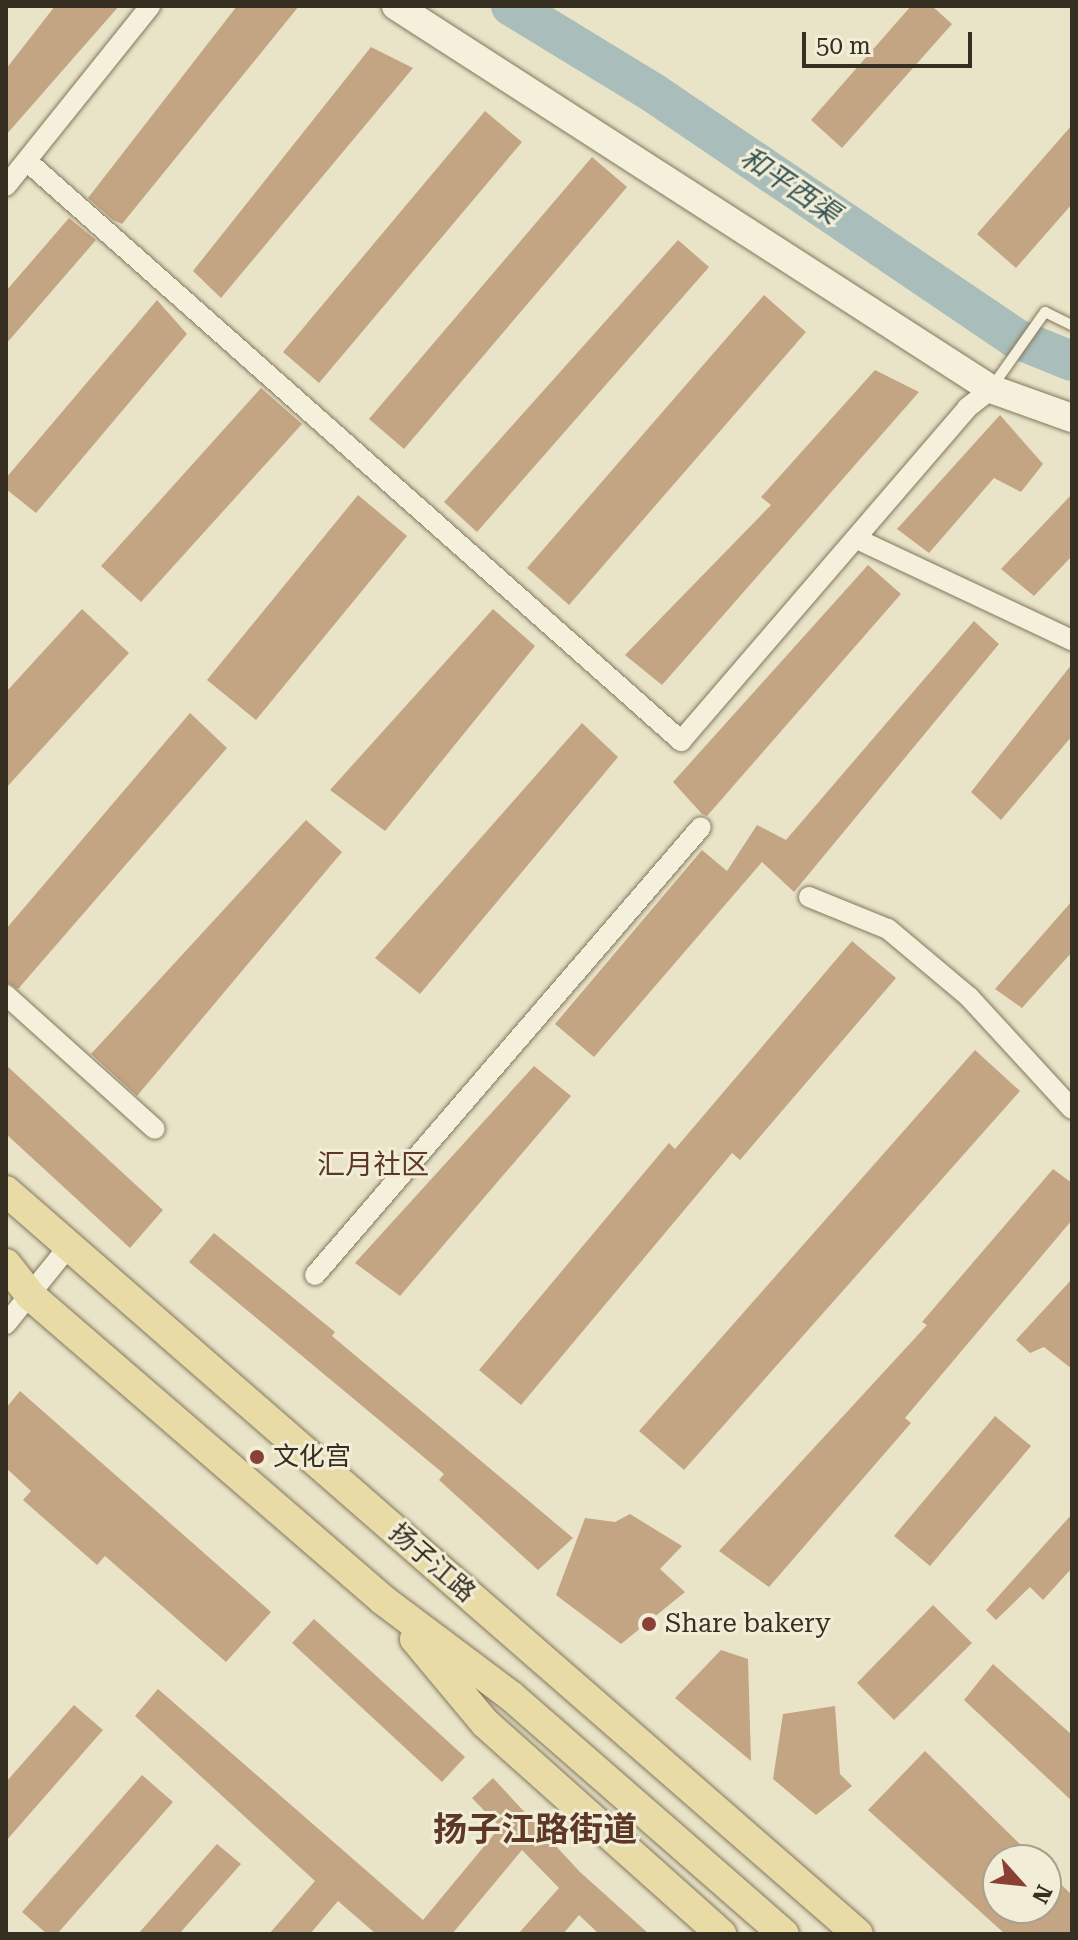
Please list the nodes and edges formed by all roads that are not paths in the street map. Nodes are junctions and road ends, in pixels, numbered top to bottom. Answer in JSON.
{"nodes":[{"id":1,"x":150,"y":6,"type":"edge"},
{"id":2,"x":396,"y":6,"type":"edge"},
{"id":3,"x":28,"y":162,"type":"junction"},
{"id":4,"x":6,"y":186,"type":"edge"},
{"id":5,"x":1072,"y":325,"type":"edge"},
{"id":6,"x":991,"y":388,"type":"junction"},
{"id":7,"x":1072,"y":418,"type":"edge"},
{"id":8,"x":857,"y":539,"type":"junction"},
{"id":9,"x":1072,"y":640,"type":"edge"},
{"id":10,"x":701,"y":827,"type":"dead end"},
{"id":11,"x":809,"y":897,"type":"dead end"},
{"id":12,"x":6,"y":995,"type":"edge"},
{"id":13,"x":1072,"y":1109,"type":"edge"},
{"id":14,"x":155,"y":1129,"type":"dead end"},
{"id":15,"x":6,"y":1191,"type":"edge"},
{"id":16,"x":69,"y":1246,"type":"junction"},
{"id":17,"x":6,"y":1264,"type":"edge"},
{"id":18,"x":315,"y":1275,"type":"dead end"},
{"id":19,"x":18,"y":1290,"type":"edge"},
{"id":20,"x":6,"y":1324,"type":"edge"},
{"id":21,"x":383,"y":1600,"type":"junction"},
{"id":22,"x":721,"y":1934,"type":"edge"},
{"id":23,"x":784,"y":1934,"type":"edge"},
{"id":24,"x":858,"y":1934,"type":"edge"}],
"edges":[{"from":1,"to":3,"type":"street"},
{"from":2,"to":6,"type":"street"},
{"from":3,"to":4,"type":"street"},
{"from":3,"to":8,"type":"street"},
{"from":5,"to":6,"type":"lane"},
{"from":6,"to":7,"type":"street"},
{"from":6,"to":8,"type":"street"},
{"from":8,"to":9,"type":"street"},
{"from":10,"to":18,"type":"street"},
{"from":11,"to":13,"type":"street"},
{"from":12,"to":14,"type":"street"},
{"from":15,"to":16,"type":"main road","name":"扬子江路"},
{"from":16,"to":19,"type":"street"},
{"from":16,"to":24,"type":"main road","name":"扬子江路"},
{"from":17,"to":19,"type":"main road"},
{"from":19,"to":20,"type":"street"},
{"from":19,"to":21,"type":"main road"},
{"from":21,"to":22,"type":"main road"},
{"from":21,"to":23,"type":"main road"}]}
